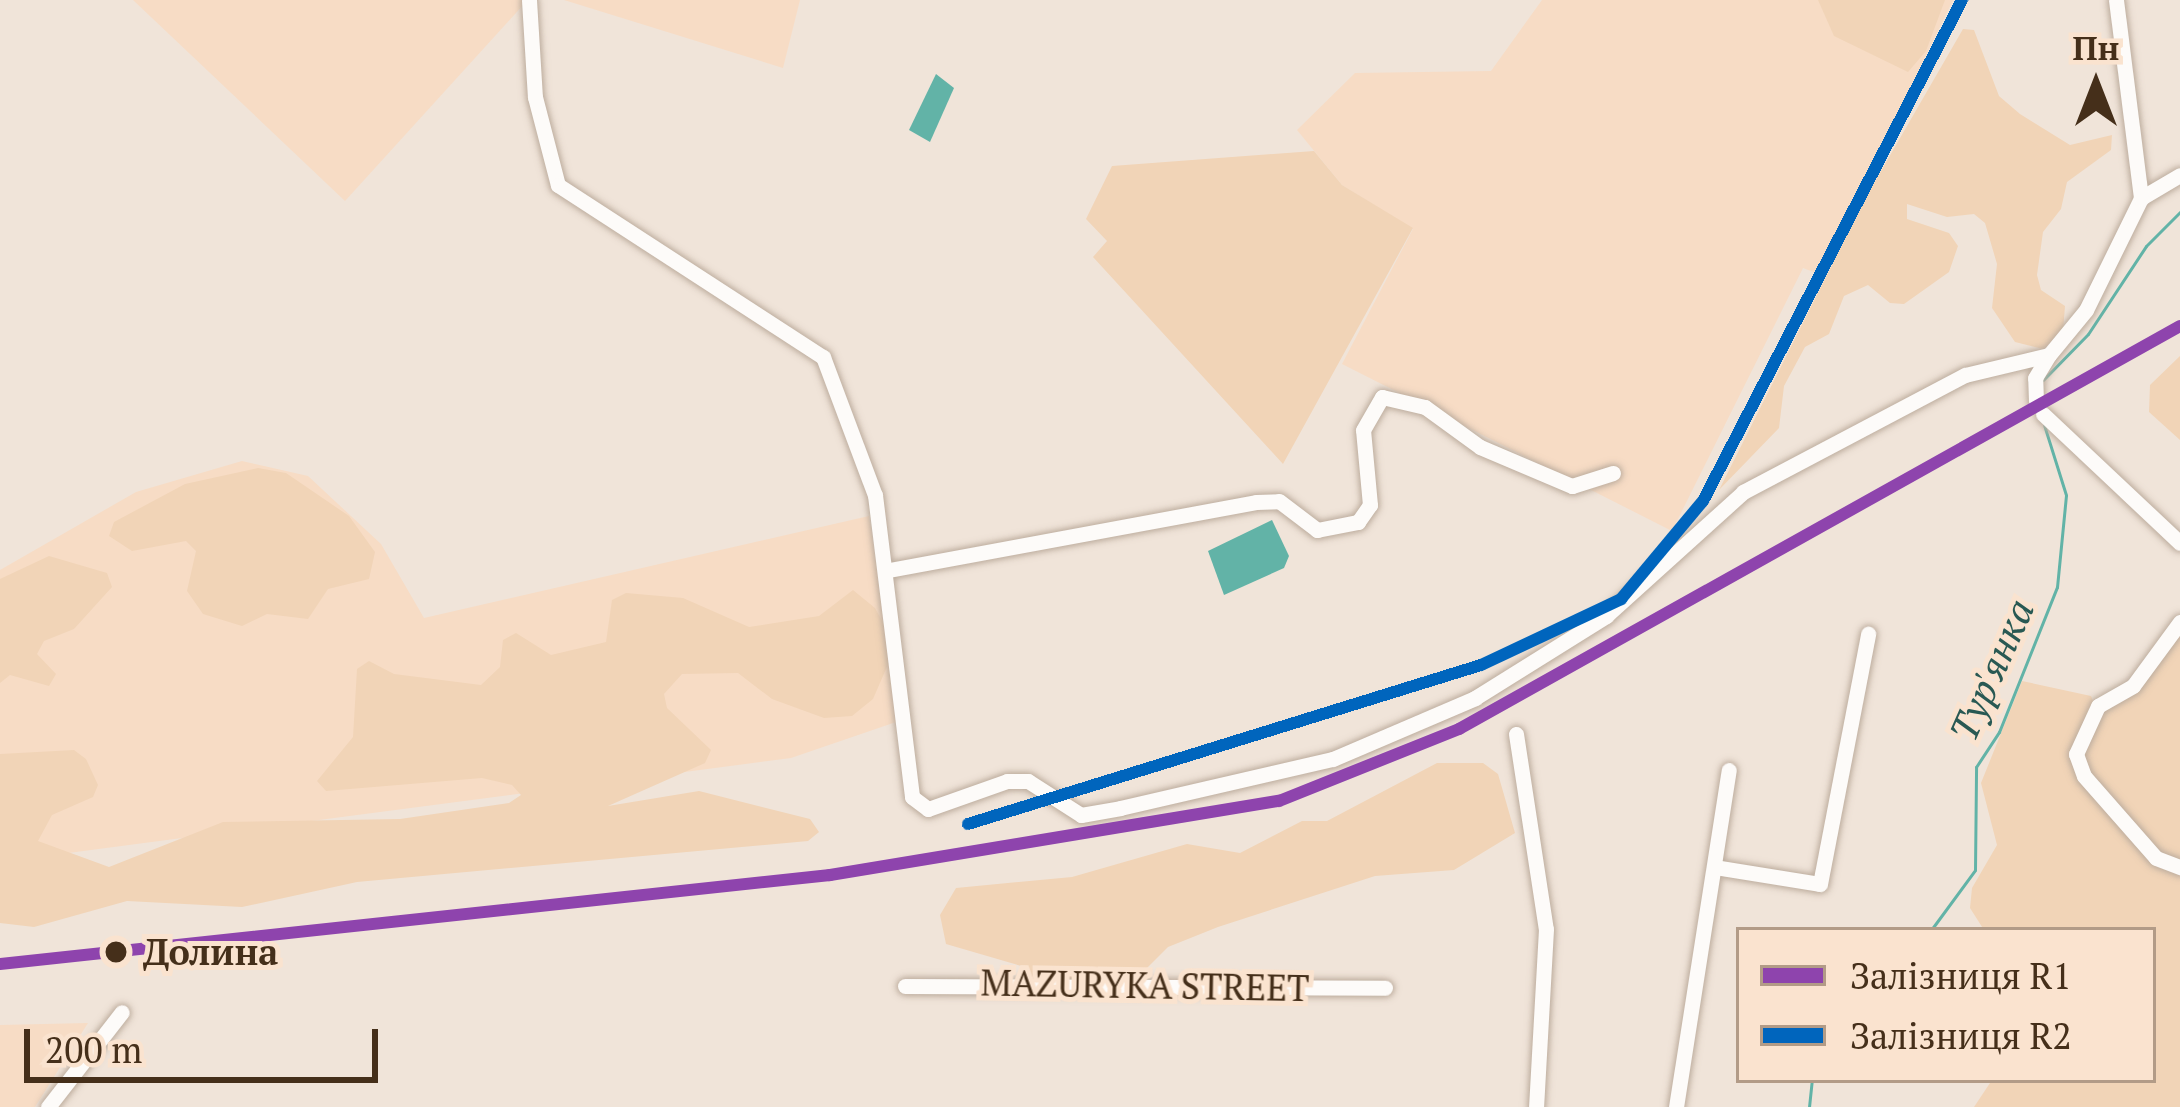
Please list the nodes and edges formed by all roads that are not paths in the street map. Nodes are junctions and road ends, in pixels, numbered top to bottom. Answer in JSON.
{"nodes":[{"id":1,"x":529,"y":0,"type":"edge"},
{"id":2,"x":2116,"y":0,"type":"edge"},
{"id":3,"x":2180,"y":175,"type":"edge"},
{"id":4,"x":2140,"y":198,"type":"junction"},
{"id":5,"x":2049,"y":355,"type":"junction"},
{"id":6,"x":1613,"y":472,"type":"dead end"},
{"id":7,"x":2180,"y":543,"type":"edge"},
{"id":8,"x":889,"y":570,"type":"junction"},
{"id":9,"x":2180,"y":622,"type":"edge"},
{"id":10,"x":1868,"y":634,"type":"dead end"},
{"id":11,"x":1516,"y":734,"type":"dead end"},
{"id":12,"x":1730,"y":770,"type":"dead end"},
{"id":13,"x":1714,"y":867,"type":"junction"},
{"id":14,"x":2180,"y":867,"type":"edge"},
{"id":15,"x":905,"y":986,"type":"dead end"},
{"id":16,"x":1385,"y":988,"type":"dead end"},
{"id":17,"x":122,"y":1012,"type":"dead end"},
{"id":18,"x":48,"y":1107,"type":"edge"},
{"id":19,"x":1536,"y":1107,"type":"edge"},
{"id":20,"x":1676,"y":1107,"type":"edge"}],
"edges":[{"from":1,"to":8,"type":"street"},
{"from":2,"to":4,"type":"street"},
{"from":3,"to":4,"type":"street"},
{"from":4,"to":5,"type":"street"},
{"from":5,"to":7,"type":"street"},
{"from":5,"to":8,"type":"street"},
{"from":6,"to":8,"type":"street"},
{"from":9,"to":14,"type":"street"},
{"from":10,"to":13,"type":"street"},
{"from":11,"to":19,"type":"street"},
{"from":12,"to":13,"type":"street"},
{"from":13,"to":20,"type":"street"},
{"from":15,"to":16,"type":"street","name":"MAZURYKA STREET"},
{"from":17,"to":18,"type":"street"}]}
